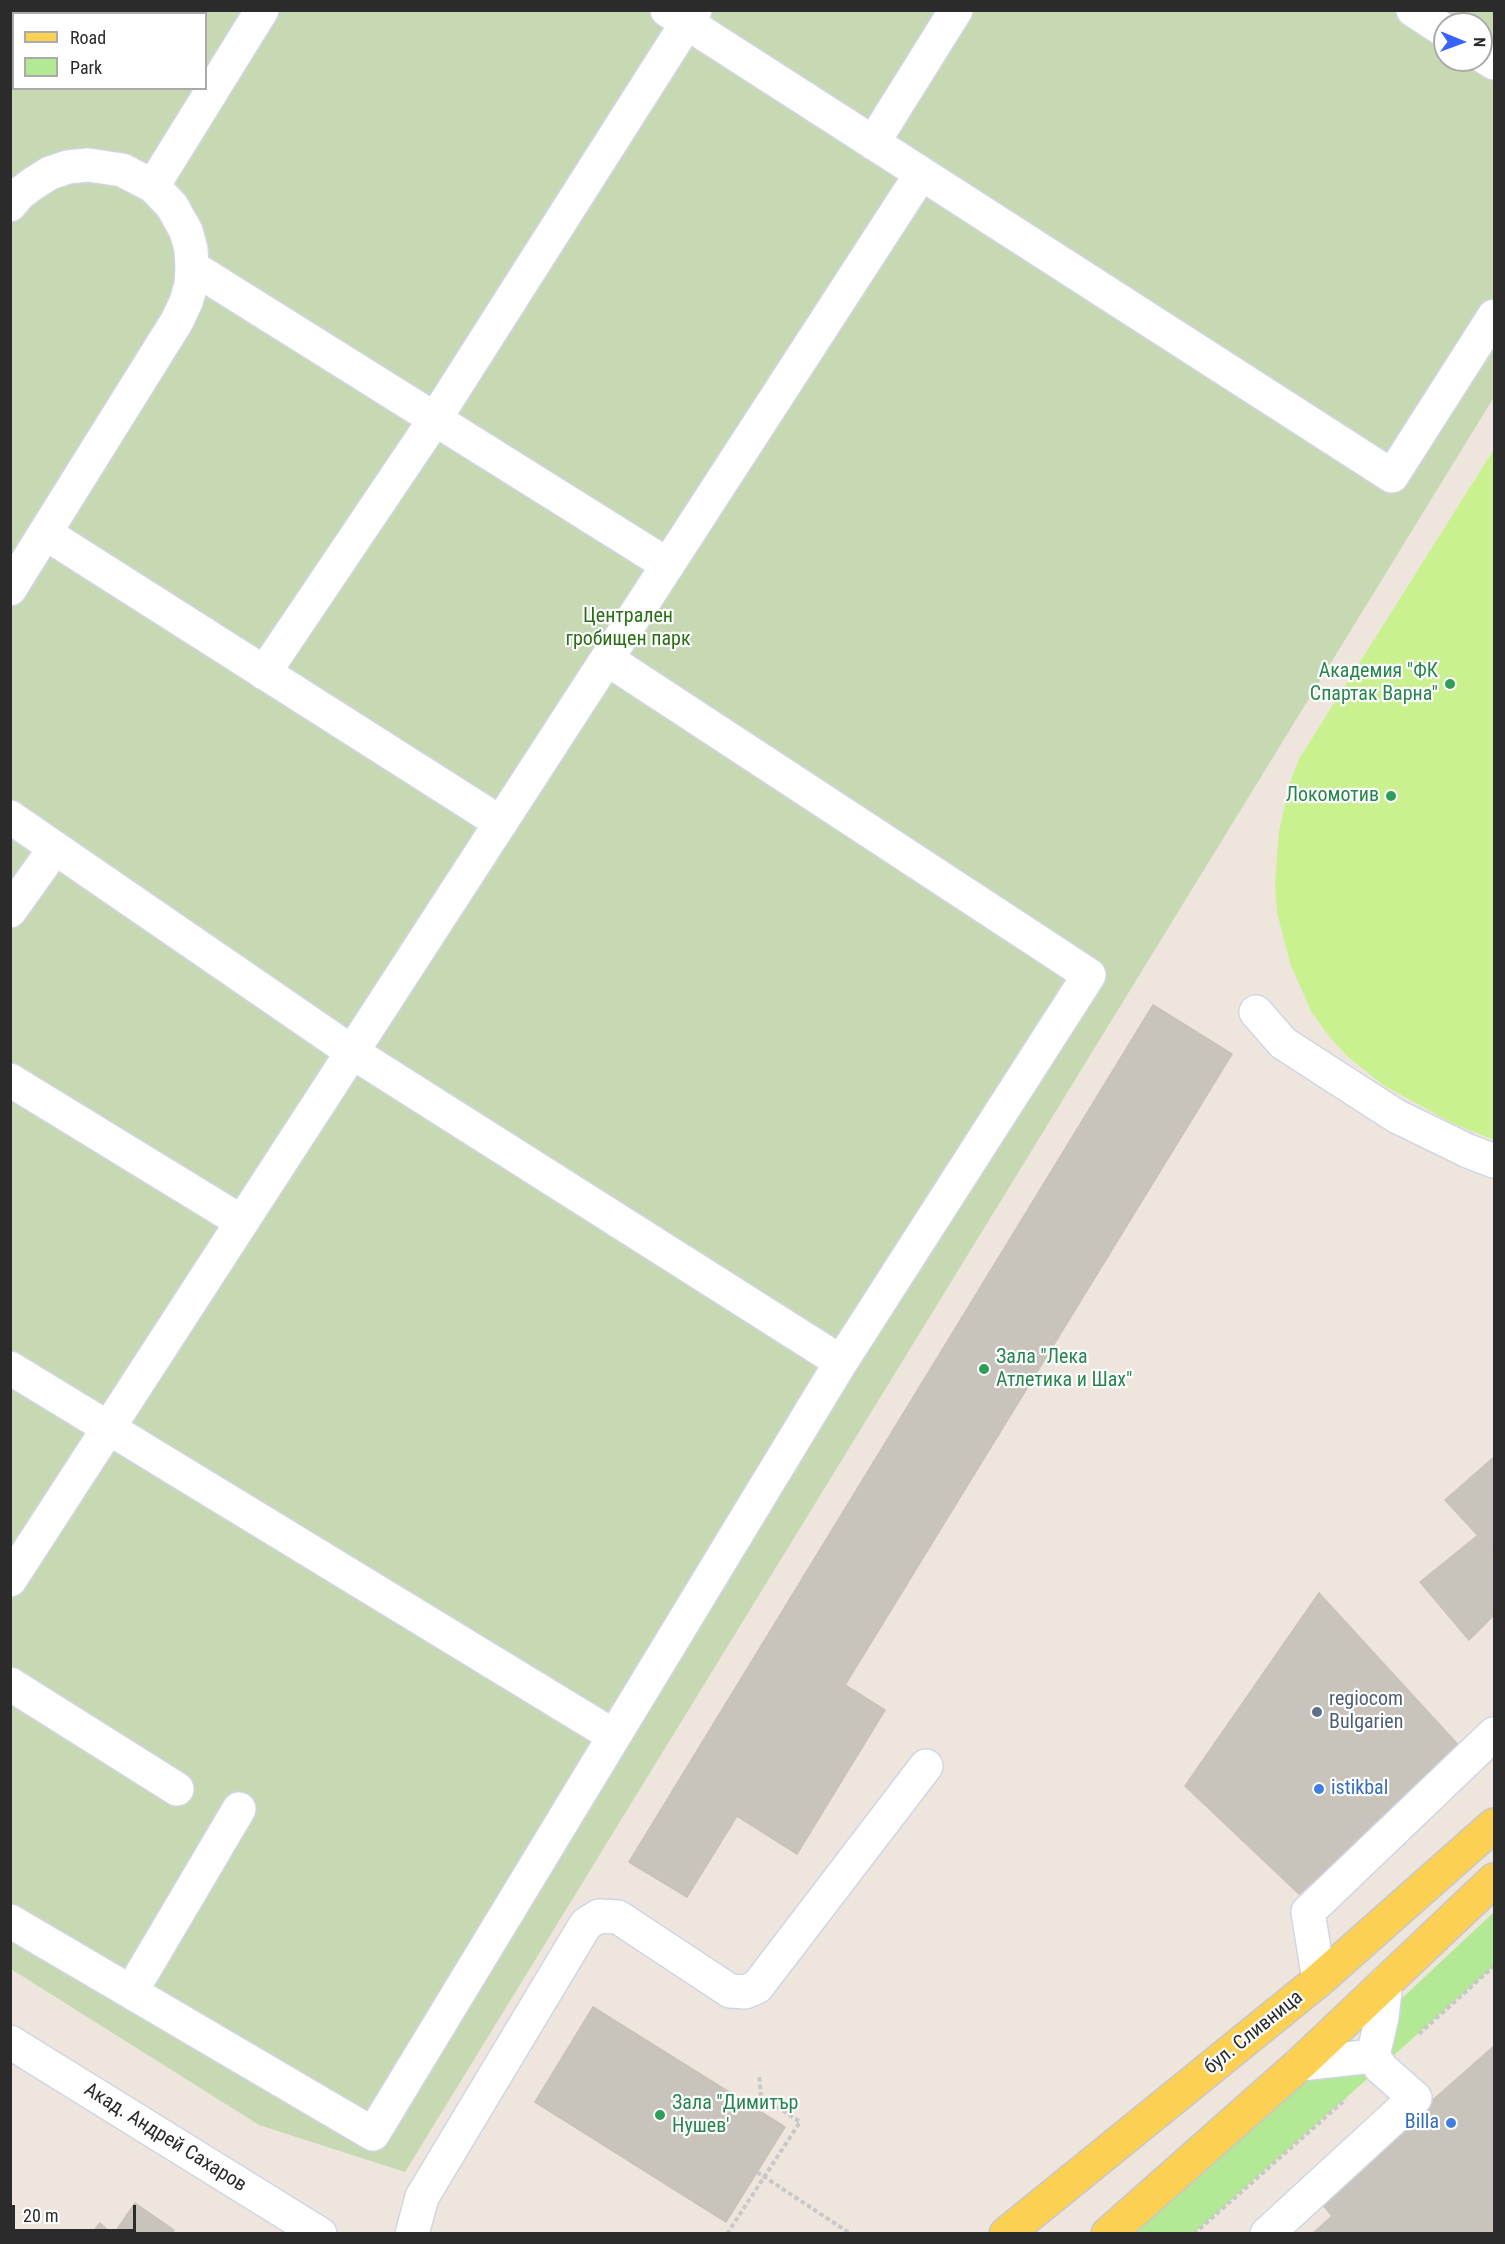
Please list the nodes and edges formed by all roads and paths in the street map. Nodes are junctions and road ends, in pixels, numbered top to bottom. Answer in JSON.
{"nodes":[{"id":1,"x":262,"y":10,"type":"edge"},
{"id":2,"x":957,"y":10,"type":"edge"},
{"id":3,"x":1413,"y":10,"type":"edge"},
{"id":4,"x":683,"y":15,"type":"edge"},
{"id":5,"x":1433,"y":23,"type":"edge"},
{"id":6,"x":873,"y":143,"type":"junction"},
{"id":7,"x":921,"y":174,"type":"junction"},
{"id":8,"x":153,"y":186,"type":"junction"},
{"id":9,"x":10,"y":205,"type":"edge"},
{"id":10,"x":192,"y":267,"type":"junction"},
{"id":11,"x":1494,"y":316,"type":"edge"},
{"id":12,"x":435,"y":419,"type":"junction"},
{"id":13,"x":45,"y":533,"type":"junction"},
{"id":14,"x":668,"y":565,"type":"junction"},
{"id":15,"x":10,"y":589,"type":"edge"},
{"id":16,"x":607,"y":659,"type":"junction"},
{"id":17,"x":264,"y":673,"type":"junction"},
{"id":18,"x":10,"y":817,"type":"edge"},
{"id":19,"x":501,"y":823,"type":"junction"},
{"id":20,"x":55,"y":848,"type":"junction"},
{"id":21,"x":10,"y":911,"type":"edge"},
{"id":22,"x":1256,"y":1012,"type":"dead end"},
{"id":23,"x":352,"y":1053,"type":"junction"},
{"id":24,"x":10,"y":1080,"type":"edge"},
{"id":25,"x":1494,"y":1161,"type":"edge"},
{"id":26,"x":242,"y":1222,"type":"junction"},
{"id":27,"x":841,"y":1362,"type":"junction"},
{"id":28,"x":10,"y":1368,"type":"edge"},
{"id":29,"x":109,"y":1428,"type":"junction"},
{"id":30,"x":10,"y":1580,"type":"edge"},
{"id":31,"x":10,"y":1684,"type":"edge"},
{"id":32,"x":1494,"y":1734,"type":"edge"},
{"id":33,"x":614,"y":1736,"type":"junction"},
{"id":34,"x":927,"y":1766,"type":"dead end"},
{"id":35,"x":177,"y":1789,"type":"dead end"},
{"id":36,"x":239,"y":1809,"type":"dead end"},
{"id":37,"x":1494,"y":1825,"type":"edge"},
{"id":38,"x":1494,"y":1880,"type":"edge"},
{"id":39,"x":10,"y":1922,"type":"edge"},
{"id":40,"x":1319,"y":1980,"type":"junction"},
{"id":41,"x":1386,"y":1982,"type":"junction"},
{"id":42,"x":131,"y":1992,"type":"junction"},
{"id":43,"x":10,"y":2042,"type":"edge"},
{"id":44,"x":1373,"y":2056,"type":"junction"},
{"id":45,"x":1300,"y":2064,"type":"junction"},
{"id":46,"x":759,"y":2074,"type":"dead end"},
{"id":47,"x":757,"y":2172,"type":"dead end"},
{"id":48,"x":764,"y":2177,"type":"junction"},
{"id":49,"x":320,"y":2234,"type":"edge"},
{"id":50,"x":412,"y":2234,"type":"edge"},
{"id":51,"x":727,"y":2234,"type":"edge"},
{"id":52,"x":850,"y":2234,"type":"edge"},
{"id":53,"x":1006,"y":2234,"type":"edge"},
{"id":54,"x":1108,"y":2234,"type":"edge"},
{"id":55,"x":1267,"y":2234,"type":"edge"}],
"edges":[{"from":1,"to":8,"type":"street"},
{"from":2,"to":6,"type":"street"},
{"from":3,"to":5,"type":"street"},
{"from":4,"to":6,"type":"street"},
{"from":4,"to":12,"type":"street"},
{"from":6,"to":7,"type":"street"},
{"from":7,"to":11,"type":"street"},
{"from":7,"to":14,"type":"street"},
{"from":8,"to":9,"type":"street"},
{"from":8,"to":10,"type":"street"},
{"from":10,"to":12,"type":"street"},
{"from":10,"to":13,"type":"street"},
{"from":12,"to":14,"type":"street"},
{"from":12,"to":17,"type":"street"},
{"from":13,"to":15,"type":"street"},
{"from":13,"to":17,"type":"street"},
{"from":14,"to":16,"type":"street"},
{"from":16,"to":19,"type":"street"},
{"from":16,"to":27,"type":"street"},
{"from":17,"to":19,"type":"street"},
{"from":18,"to":20,"type":"street"},
{"from":19,"to":23,"type":"street"},
{"from":20,"to":21,"type":"street"},
{"from":20,"to":23,"type":"street"},
{"from":22,"to":25,"type":"street"},
{"from":23,"to":26,"type":"street"},
{"from":23,"to":27,"type":"street"},
{"from":24,"to":26,"type":"street"},
{"from":26,"to":29,"type":"street"},
{"from":27,"to":33,"type":"street"},
{"from":28,"to":29,"type":"street"},
{"from":29,"to":30,"type":"street"},
{"from":29,"to":33,"type":"street"},
{"from":31,"to":35,"type":"street"},
{"from":32,"to":40,"type":"street"},
{"from":33,"to":42,"type":"street"},
{"from":34,"to":50,"type":"street"},
{"from":36,"to":42,"type":"street"},
{"from":37,"to":40,"type":"main road","name":"бул. Сливница"},
{"from":38,"to":41,"type":"main road"},
{"from":39,"to":42,"type":"street"},
{"from":40,"to":53,"type":"main road","name":"бул. Сливница"},
{"from":41,"to":44,"type":"street"},
{"from":41,"to":45,"type":"main road"},
{"from":43,"to":49,"type":"street","name":"Акад. Андрей Сахаров"},
{"from":44,"to":45,"type":"street"},
{"from":44,"to":55,"type":"street"},
{"from":45,"to":54,"type":"main road"},
{"from":46,"to":48,"type":"path"},
{"from":47,"to":48,"type":"path"},
{"from":48,"to":51,"type":"path"},
{"from":48,"to":52,"type":"path"}]}
